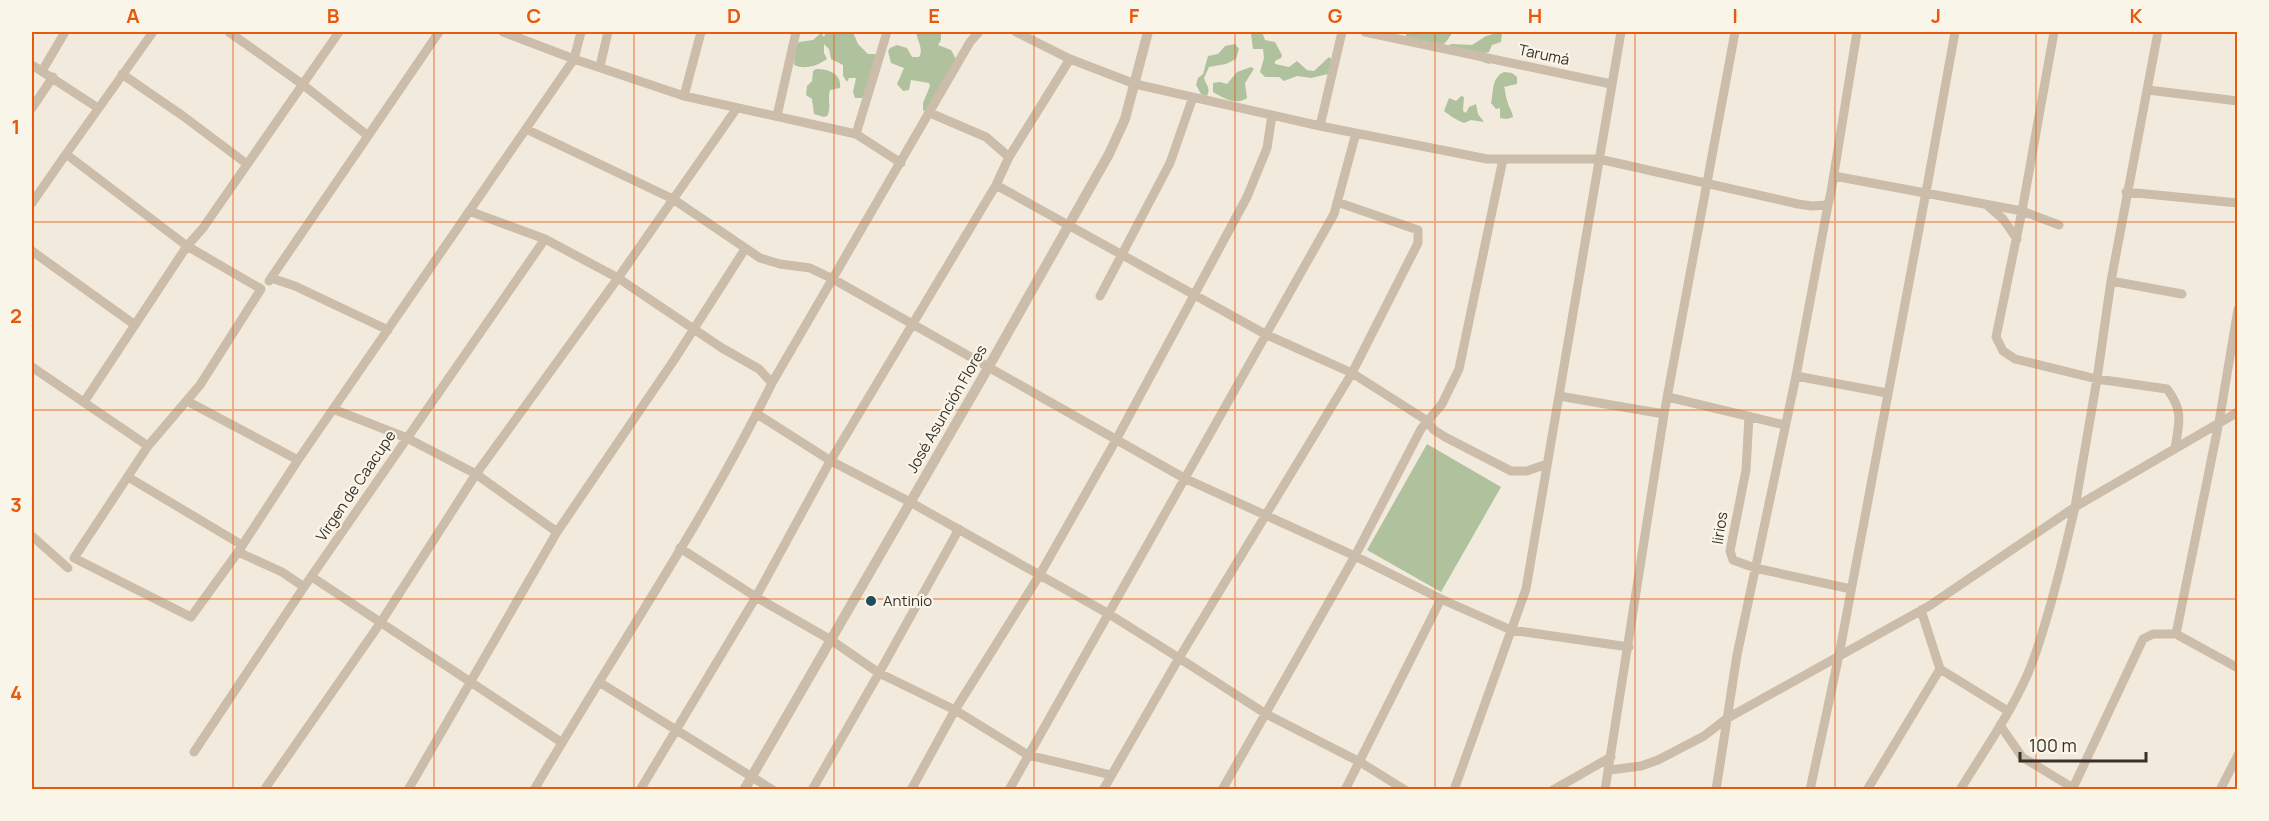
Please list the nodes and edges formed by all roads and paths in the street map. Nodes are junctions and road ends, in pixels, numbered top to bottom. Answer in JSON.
{"nodes":[{"id":1,"x":65,"y":32,"type":"edge"},
{"id":2,"x":153,"y":32,"type":"edge"},
{"id":3,"x":229,"y":32,"type":"edge"},
{"id":4,"x":339,"y":32,"type":"edge"},
{"id":5,"x":439,"y":32,"type":"edge"},
{"id":6,"x":503,"y":32,"type":"edge"},
{"id":7,"x":581,"y":32,"type":"edge"},
{"id":8,"x":608,"y":32,"type":"edge"},
{"id":9,"x":700,"y":32,"type":"edge"},
{"id":10,"x":796,"y":32,"type":"edge"},
{"id":11,"x":887,"y":32,"type":"edge"},
{"id":12,"x":979,"y":32,"type":"edge"},
{"id":13,"x":1016,"y":32,"type":"edge"},
{"id":14,"x":1148,"y":32,"type":"edge"},
{"id":15,"x":1342,"y":32,"type":"edge"},
{"id":16,"x":1365,"y":32,"type":"edge"},
{"id":17,"x":1622,"y":32,"type":"edge"},
{"id":18,"x":1735,"y":32,"type":"edge"},
{"id":19,"x":1857,"y":32,"type":"edge"},
{"id":20,"x":1955,"y":32,"type":"edge"},
{"id":21,"x":2054,"y":32,"type":"edge"},
{"id":22,"x":2158,"y":32,"type":"edge"},
{"id":23,"x":574,"y":59,"type":"junction"},
{"id":24,"x":1070,"y":59,"type":"junction"},
{"id":25,"x":32,"y":65,"type":"edge"},
{"id":26,"x":600,"y":66,"type":"junction"},
{"id":27,"x":42,"y":71,"type":"junction"},
{"id":28,"x":122,"y":74,"type":"junction"},
{"id":29,"x":53,"y":77,"type":"junction"},
{"id":30,"x":302,"y":84,"type":"junction"},
{"id":31,"x":1135,"y":84,"type":"junction"},
{"id":32,"x":1611,"y":84,"type":"junction"},
{"id":33,"x":2148,"y":90,"type":"junction"},
{"id":34,"x":684,"y":96,"type":"junction"},
{"id":35,"x":1193,"y":97,"type":"junction"},
{"id":36,"x":2238,"y":102,"type":"edge"},
{"id":37,"x":32,"y":108,"type":"edge"},
{"id":38,"x":98,"y":108,"type":"junction"},
{"id":39,"x":737,"y":108,"type":"junction"},
{"id":40,"x":930,"y":112,"type":"junction"},
{"id":41,"x":1272,"y":115,"type":"junction"},
{"id":42,"x":777,"y":116,"type":"junction"},
{"id":43,"x":1320,"y":126,"type":"junction"},
{"id":44,"x":526,"y":129,"type":"junction"},
{"id":45,"x":1356,"y":133,"type":"junction"},
{"id":46,"x":856,"y":134,"type":"junction"},
{"id":47,"x":367,"y":135,"type":"junction"},
{"id":48,"x":66,"y":154,"type":"junction"},
{"id":49,"x":1009,"y":157,"type":"junction"},
{"id":50,"x":1503,"y":159,"type":"junction"},
{"id":51,"x":1599,"y":159,"type":"junction"},
{"id":52,"x":902,"y":163,"type":"junction"},
{"id":53,"x":247,"y":164,"type":"junction"},
{"id":54,"x":1834,"y":176,"type":"junction"},
{"id":55,"x":1707,"y":182,"type":"junction"},
{"id":56,"x":996,"y":185,"type":"junction"},
{"id":57,"x":1926,"y":192,"type":"junction"},
{"id":58,"x":2126,"y":192,"type":"junction"},
{"id":59,"x":673,"y":199,"type":"junction"},
{"id":60,"x":1337,"y":202,"type":"junction"},
{"id":61,"x":32,"y":203,"type":"edge"},
{"id":62,"x":2238,"y":203,"type":"edge"},
{"id":63,"x":1828,"y":204,"type":"junction"},
{"id":64,"x":1986,"y":204,"type":"junction"},
{"id":65,"x":469,"y":210,"type":"junction"},
{"id":66,"x":2022,"y":211,"type":"junction"},
{"id":67,"x":1068,"y":225,"type":"junction"},
{"id":68,"x":2059,"y":225,"type":"dead end"},
{"id":69,"x":545,"y":239,"type":"junction"},
{"id":70,"x":2017,"y":239,"type":"junction"},
{"id":71,"x":187,"y":246,"type":"junction"},
{"id":72,"x":745,"y":249,"type":"junction"},
{"id":73,"x":32,"y":252,"type":"edge"},
{"id":74,"x":1123,"y":256,"type":"junction"},
{"id":75,"x":271,"y":278,"type":"junction"},
{"id":76,"x":618,"y":278,"type":"junction"},
{"id":77,"x":833,"y":279,"type":"junction"},
{"id":78,"x":2110,"y":281,"type":"junction"},
{"id":79,"x":261,"y":289,"type":"junction"},
{"id":80,"x":2182,"y":294,"type":"dead end"},
{"id":81,"x":1194,"y":295,"type":"junction"},
{"id":82,"x":1100,"y":296,"type":"dead end"},
{"id":83,"x":2238,"y":309,"type":"edge"},
{"id":84,"x":912,"y":324,"type":"junction"},
{"id":85,"x":135,"y":325,"type":"junction"},
{"id":86,"x":693,"y":329,"type":"junction"},
{"id":87,"x":388,"y":330,"type":"junction"},
{"id":88,"x":1265,"y":334,"type":"junction"},
{"id":89,"x":32,"y":366,"type":"edge"},
{"id":90,"x":988,"y":368,"type":"junction"},
{"id":91,"x":1352,"y":373,"type":"junction"},
{"id":92,"x":1796,"y":376,"type":"junction"},
{"id":93,"x":2097,"y":379,"type":"junction"},
{"id":94,"x":772,"y":383,"type":"junction"},
{"id":95,"x":1887,"y":393,"type":"junction"},
{"id":96,"x":1559,"y":396,"type":"junction"},
{"id":97,"x":1668,"y":397,"type":"junction"},
{"id":98,"x":187,"y":401,"type":"junction"},
{"id":99,"x":84,"y":402,"type":"junction"},
{"id":100,"x":333,"y":410,"type":"junction"},
{"id":101,"x":2238,"y":412,"type":"edge"},
{"id":102,"x":757,"y":414,"type":"junction"},
{"id":103,"x":1664,"y":414,"type":"junction"},
{"id":104,"x":1749,"y":416,"type":"junction"},
{"id":105,"x":1426,"y":420,"type":"junction"},
{"id":106,"x":2219,"y":422,"type":"junction"},
{"id":107,"x":1785,"y":424,"type":"junction"},
{"id":108,"x":406,"y":438,"type":"junction"},
{"id":109,"x":1116,"y":440,"type":"junction"},
{"id":110,"x":148,"y":446,"type":"junction"},
{"id":111,"x":2175,"y":448,"type":"junction"},
{"id":112,"x":298,"y":460,"type":"junction"},
{"id":113,"x":831,"y":461,"type":"junction"},
{"id":114,"x":1547,"y":464,"type":"junction"},
{"id":115,"x":476,"y":474,"type":"junction"},
{"id":116,"x":128,"y":477,"type":"junction"},
{"id":117,"x":1184,"y":478,"type":"junction"},
{"id":118,"x":910,"y":502,"type":"junction"},
{"id":119,"x":2075,"y":507,"type":"junction"},
{"id":120,"x":1264,"y":515,"type":"junction"},
{"id":121,"x":959,"y":529,"type":"junction"},
{"id":122,"x":557,"y":532,"type":"junction"},
{"id":123,"x":32,"y":536,"type":"edge"},
{"id":124,"x":240,"y":548,"type":"junction"},
{"id":125,"x":680,"y":548,"type":"junction"},
{"id":126,"x":1355,"y":555,"type":"junction"},
{"id":127,"x":68,"y":567,"type":"dead end"},
{"id":128,"x":1755,"y":568,"type":"junction"},
{"id":129,"x":1039,"y":576,"type":"junction"},
{"id":130,"x":312,"y":577,"type":"junction"},
{"id":131,"x":304,"y":587,"type":"junction"},
{"id":132,"x":1851,"y":589,"type":"junction"},
{"id":133,"x":756,"y":597,"type":"junction"},
{"id":134,"x":1441,"y":599,"type":"junction"},
{"id":135,"x":1921,"y":610,"type":"junction"},
{"id":136,"x":1109,"y":614,"type":"junction"},
{"id":137,"x":381,"y":622,"type":"junction"},
{"id":138,"x":1511,"y":630,"type":"junction"},
{"id":139,"x":2176,"y":634,"type":"junction"},
{"id":140,"x":831,"y":640,"type":"junction"},
{"id":141,"x":1629,"y":647,"type":"junction"},
{"id":142,"x":1839,"y":655,"type":"junction"},
{"id":143,"x":1179,"y":658,"type":"junction"},
{"id":144,"x":2238,"y":668,"type":"edge"},
{"id":145,"x":1940,"y":669,"type":"junction"},
{"id":146,"x":879,"y":673,"type":"junction"},
{"id":147,"x":472,"y":682,"type":"junction"},
{"id":148,"x":599,"y":682,"type":"junction"},
{"id":149,"x":955,"y":710,"type":"junction"},
{"id":150,"x":2008,"y":711,"type":"junction"},
{"id":151,"x":1266,"y":714,"type":"junction"},
{"id":152,"x":1726,"y":719,"type":"junction"},
{"id":153,"x":2000,"y":725,"type":"junction"},
{"id":154,"x":676,"y":731,"type":"junction"},
{"id":155,"x":561,"y":742,"type":"junction"},
{"id":156,"x":194,"y":752,"type":"dead end"},
{"id":157,"x":1028,"y":755,"type":"junction"},
{"id":158,"x":2238,"y":755,"type":"edge"},
{"id":159,"x":1611,"y":757,"type":"junction"},
{"id":160,"x":1360,"y":762,"type":"junction"},
{"id":161,"x":1610,"y":770,"type":"junction"},
{"id":162,"x":1111,"y":776,"type":"junction"},
{"id":163,"x":751,"y":777,"type":"junction"},
{"id":164,"x":264,"y":789,"type":"edge"},
{"id":165,"x":408,"y":789,"type":"edge"},
{"id":166,"x":534,"y":789,"type":"edge"},
{"id":167,"x":640,"y":789,"type":"edge"},
{"id":168,"x":744,"y":789,"type":"edge"},
{"id":169,"x":773,"y":789,"type":"edge"},
{"id":170,"x":812,"y":789,"type":"edge"},
{"id":171,"x":911,"y":789,"type":"edge"},
{"id":172,"x":1009,"y":789,"type":"edge"},
{"id":173,"x":1103,"y":789,"type":"edge"},
{"id":174,"x":1222,"y":789,"type":"edge"},
{"id":175,"x":1345,"y":789,"type":"edge"},
{"id":176,"x":1405,"y":789,"type":"edge"},
{"id":177,"x":1454,"y":789,"type":"edge"},
{"id":178,"x":1553,"y":789,"type":"edge"},
{"id":179,"x":1605,"y":789,"type":"edge"},
{"id":180,"x":1716,"y":789,"type":"edge"},
{"id":181,"x":1810,"y":789,"type":"edge"},
{"id":182,"x":1867,"y":789,"type":"edge"},
{"id":183,"x":1960,"y":789,"type":"edge"},
{"id":184,"x":2073,"y":789,"type":"edge"},
{"id":185,"x":2220,"y":789,"type":"edge"}],
"edges":[{"from":1,"to":27,"type":"street"},
{"from":2,"to":28,"type":"street"},
{"from":3,"to":30,"type":"street"},
{"from":4,"to":30,"type":"street"},
{"from":5,"to":47,"type":"street"},
{"from":6,"to":23,"type":"street"},
{"from":7,"to":23,"type":"street"},
{"from":8,"to":26,"type":"street"},
{"from":9,"to":34,"type":"street"},
{"from":10,"to":42,"type":"street"},
{"from":11,"to":46,"type":"street"},
{"from":12,"to":40,"type":"street"},
{"from":13,"to":24,"type":"street"},
{"from":14,"to":31,"type":"street","name":"José Asunción Flores"},
{"from":15,"to":43,"type":"street"},
{"from":16,"to":32,"type":"street","name":"Tarumá"},
{"from":17,"to":32,"type":"street"},
{"from":18,"to":55,"type":"street"},
{"from":19,"to":54,"type":"street"},
{"from":20,"to":57,"type":"street"},
{"from":21,"to":66,"type":"street"},
{"from":22,"to":33,"type":"street"},
{"from":23,"to":26,"type":"street"},
{"from":23,"to":44,"type":"street"},
{"from":24,"to":31,"type":"street"},
{"from":24,"to":49,"type":"street"},
{"from":25,"to":27,"type":"street"},
{"from":26,"to":34,"type":"street"},
{"from":27,"to":29,"type":"street"},
{"from":28,"to":38,"type":"street"},
{"from":28,"to":53,"type":"street"},
{"from":29,"to":37,"type":"street"},
{"from":29,"to":38,"type":"street"},
{"from":30,"to":47,"type":"street"},
{"from":30,"to":53,"type":"street"},
{"from":31,"to":35,"type":"street"},
{"from":31,"to":67,"type":"street","name":"José Asunción Flores"},
{"from":32,"to":51,"type":"street"},
{"from":33,"to":36,"type":"street"},
{"from":33,"to":58,"type":"street"},
{"from":34,"to":39,"type":"street"},
{"from":35,"to":41,"type":"street"},
{"from":35,"to":74,"type":"street"},
{"from":38,"to":48,"type":"street"},
{"from":39,"to":42,"type":"street"},
{"from":39,"to":59,"type":"street"},
{"from":40,"to":49,"type":"street"},
{"from":40,"to":52,"type":"street"},
{"from":41,"to":43,"type":"street"},
{"from":41,"to":81,"type":"street"},
{"from":42,"to":46,"type":"street"},
{"from":43,"to":45,"type":"street"},
{"from":44,"to":59,"type":"street"},
{"from":44,"to":65,"type":"street"},
{"from":45,"to":50,"type":"street"},
{"from":45,"to":60,"type":"street"},
{"from":46,"to":52,"type":"street"},
{"from":47,"to":75,"type":"street"},
{"from":48,"to":61,"type":"street"},
{"from":48,"to":71,"type":"street"},
{"from":49,"to":56,"type":"street"},
{"from":50,"to":51,"type":"street"},
{"from":50,"to":105,"type":"street"},
{"from":51,"to":55,"type":"street"},
{"from":51,"to":96,"type":"street"},
{"from":52,"to":77,"type":"street"},
{"from":53,"to":71,"type":"street"},
{"from":54,"to":57,"type":"street"},
{"from":54,"to":63,"type":"street"},
{"from":55,"to":63,"type":"street"},
{"from":55,"to":97,"type":"street"},
{"from":56,"to":67,"type":"street"},
{"from":56,"to":84,"type":"street"},
{"from":57,"to":64,"type":"street"},
{"from":57,"to":95,"type":"street"},
{"from":58,"to":62,"type":"street"},
{"from":58,"to":78,"type":"street"},
{"from":59,"to":72,"type":"street"},
{"from":59,"to":76,"type":"street"},
{"from":60,"to":88,"type":"street"},
{"from":60,"to":91,"type":"street"},
{"from":63,"to":92,"type":"street"},
{"from":64,"to":66,"type":"street"},
{"from":64,"to":70,"type":"street"},
{"from":65,"to":69,"type":"street"},
{"from":65,"to":87,"type":"street"},
{"from":66,"to":68,"type":"street"},
{"from":66,"to":70,"type":"street"},
{"from":67,"to":74,"type":"street"},
{"from":67,"to":90,"type":"street","name":"José Asunción Flores"},
{"from":69,"to":76,"type":"street"},
{"from":69,"to":108,"type":"street","name":"Virgen de Caacupe"},
{"from":70,"to":93,"type":"street"},
{"from":71,"to":79,"type":"street"},
{"from":71,"to":85,"type":"street"},
{"from":72,"to":77,"type":"street"},
{"from":72,"to":86,"type":"street"},
{"from":73,"to":85,"type":"street"},
{"from":74,"to":81,"type":"street"},
{"from":74,"to":82,"type":"street"},
{"from":75,"to":79,"type":"street"},
{"from":75,"to":87,"type":"street"},
{"from":76,"to":86,"type":"street"},
{"from":76,"to":115,"type":"street"},
{"from":77,"to":84,"type":"street"},
{"from":77,"to":94,"type":"street"},
{"from":78,"to":80,"type":"street"},
{"from":78,"to":93,"type":"street"},
{"from":79,"to":98,"type":"street"},
{"from":81,"to":88,"type":"street"},
{"from":81,"to":109,"type":"street"},
{"from":83,"to":106,"type":"street"},
{"from":84,"to":90,"type":"street"},
{"from":84,"to":113,"type":"street"},
{"from":85,"to":99,"type":"street"},
{"from":86,"to":94,"type":"street"},
{"from":86,"to":122,"type":"street"},
{"from":87,"to":100,"type":"street"},
{"from":88,"to":91,"type":"street"},
{"from":88,"to":117,"type":"street"},
{"from":89,"to":99,"type":"street"},
{"from":90,"to":109,"type":"street"},
{"from":90,"to":118,"type":"street","name":"José Asunción Flores"},
{"from":91,"to":105,"type":"street"},
{"from":91,"to":120,"type":"street"},
{"from":92,"to":95,"type":"street"},
{"from":92,"to":107,"type":"street"},
{"from":93,"to":111,"type":"street"},
{"from":93,"to":119,"type":"street"},
{"from":94,"to":102,"type":"street"},
{"from":95,"to":132,"type":"street"},
{"from":96,"to":103,"type":"street"},
{"from":96,"to":114,"type":"street"},
{"from":97,"to":103,"type":"street"},
{"from":97,"to":104,"type":"street"},
{"from":98,"to":110,"type":"street"},
{"from":98,"to":112,"type":"street"},
{"from":99,"to":110,"type":"street"},
{"from":100,"to":108,"type":"street"},
{"from":100,"to":112,"type":"street"},
{"from":101,"to":106,"type":"street"},
{"from":102,"to":113,"type":"street"},
{"from":102,"to":125,"type":"street"},
{"from":103,"to":141,"type":"street"},
{"from":104,"to":107,"type":"street"},
{"from":104,"to":128,"type":"street","name":"lirios"},
{"from":105,"to":114,"type":"street"},
{"from":105,"to":126,"type":"street"},
{"from":106,"to":111,"type":"street"},
{"from":106,"to":139,"type":"street"},
{"from":107,"to":128,"type":"street"},
{"from":108,"to":115,"type":"street"},
{"from":108,"to":130,"type":"street","name":"Virgen de Caacupe"},
{"from":109,"to":117,"type":"street"},
{"from":109,"to":129,"type":"street"},
{"from":110,"to":116,"type":"street"},
{"from":111,"to":119,"type":"street"},
{"from":112,"to":124,"type":"street"},
{"from":113,"to":118,"type":"street"},
{"from":113,"to":133,"type":"street"},
{"from":114,"to":138,"type":"street"},
{"from":115,"to":122,"type":"street"},
{"from":115,"to":137,"type":"street"},
{"from":116,"to":124,"type":"street"},
{"from":116,"to":124,"type":"street"},
{"from":117,"to":120,"type":"street"},
{"from":117,"to":136,"type":"street"},
{"from":118,"to":121,"type":"street"},
{"from":118,"to":140,"type":"street","name":"José Asunción Flores"},
{"from":119,"to":135,"type":"street"},
{"from":119,"to":150,"type":"street"},
{"from":120,"to":126,"type":"street"},
{"from":120,"to":143,"type":"street"},
{"from":121,"to":129,"type":"street"},
{"from":121,"to":146,"type":"street"},
{"from":122,"to":147,"type":"street"},
{"from":123,"to":127,"type":"street"},
{"from":124,"to":131,"type":"street"},
{"from":125,"to":133,"type":"street"},
{"from":125,"to":148,"type":"street"},
{"from":126,"to":134,"type":"street"},
{"from":126,"to":151,"type":"street"},
{"from":128,"to":132,"type":"street","name":"lirios"},
{"from":128,"to":152,"type":"street"},
{"from":129,"to":136,"type":"street"},
{"from":129,"to":149,"type":"street"},
{"from":130,"to":131,"type":"street","name":"Virgen de Caacupe"},
{"from":130,"to":137,"type":"street"},
{"from":131,"to":156,"type":"street","name":"Virgen de Caacupe"},
{"from":132,"to":142,"type":"street"},
{"from":133,"to":140,"type":"street"},
{"from":133,"to":154,"type":"street"},
{"from":134,"to":138,"type":"street"},
{"from":134,"to":160,"type":"street"},
{"from":135,"to":142,"type":"street"},
{"from":135,"to":145,"type":"street"},
{"from":136,"to":143,"type":"street"},
{"from":136,"to":157,"type":"street"},
{"from":137,"to":147,"type":"street"},
{"from":137,"to":164,"type":"street"},
{"from":138,"to":141,"type":"street"},
{"from":138,"to":177,"type":"street"},
{"from":139,"to":144,"type":"street"},
{"from":139,"to":184,"type":"street"},
{"from":140,"to":146,"type":"street"},
{"from":140,"to":163,"type":"street","name":"José Asunción Flores"},
{"from":141,"to":159,"type":"street"},
{"from":142,"to":152,"type":"street"},
{"from":142,"to":181,"type":"street"},
{"from":143,"to":151,"type":"street"},
{"from":143,"to":162,"type":"street"},
{"from":145,"to":150,"type":"street"},
{"from":145,"to":182,"type":"street"},
{"from":146,"to":149,"type":"street"},
{"from":146,"to":170,"type":"street"},
{"from":147,"to":155,"type":"street"},
{"from":147,"to":165,"type":"street"},
{"from":148,"to":154,"type":"street"},
{"from":148,"to":155,"type":"street"},
{"from":149,"to":157,"type":"street"},
{"from":149,"to":171,"type":"street"},
{"from":150,"to":153,"type":"street"},
{"from":151,"to":160,"type":"street"},
{"from":151,"to":174,"type":"street"},
{"from":152,"to":161,"type":"street"},
{"from":152,"to":180,"type":"street"},
{"from":153,"to":183,"type":"street"},
{"from":153,"to":184,"type":"street"},
{"from":154,"to":163,"type":"street"},
{"from":154,"to":167,"type":"street"},
{"from":155,"to":166,"type":"street"},
{"from":157,"to":162,"type":"street"},
{"from":157,"to":172,"type":"street"},
{"from":158,"to":185,"type":"street"},
{"from":159,"to":161,"type":"street"},
{"from":159,"to":178,"type":"street"},
{"from":160,"to":175,"type":"street"},
{"from":160,"to":176,"type":"street"},
{"from":161,"to":179,"type":"street"},
{"from":162,"to":173,"type":"street"},
{"from":163,"to":168,"type":"street","name":"José Asunción Flores"},
{"from":163,"to":169,"type":"street"}]}
